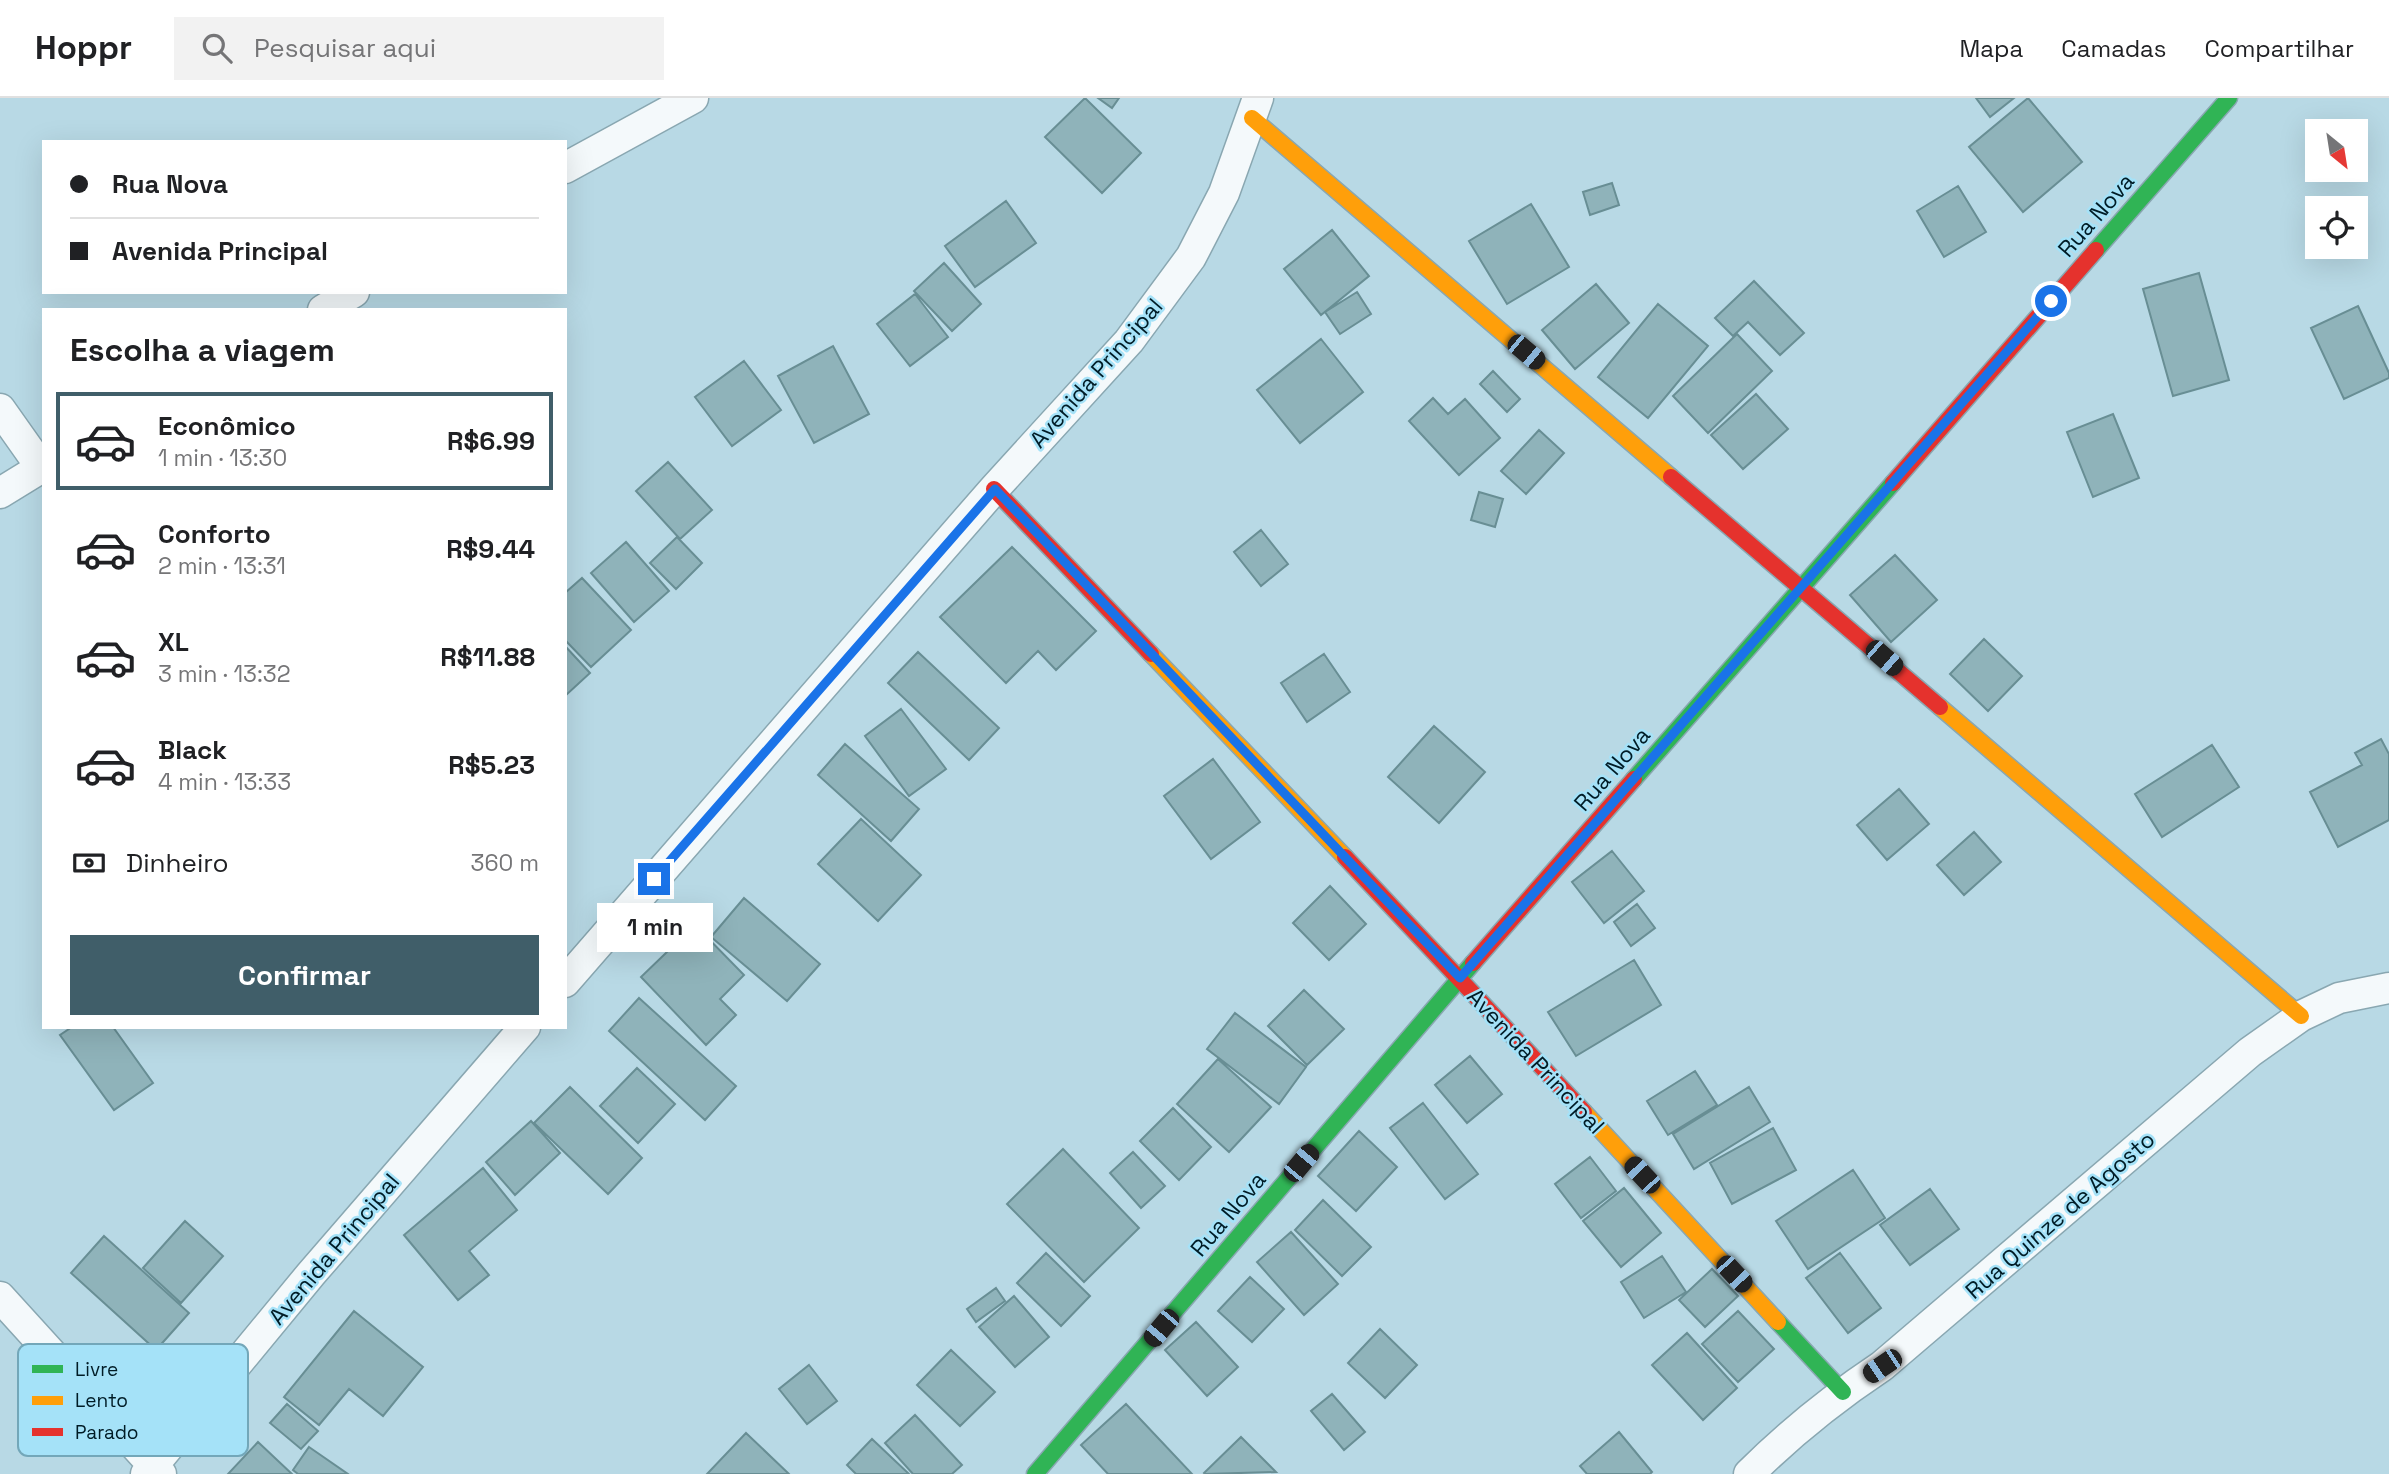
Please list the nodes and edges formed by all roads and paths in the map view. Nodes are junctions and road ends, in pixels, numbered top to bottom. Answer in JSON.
{"nodes":[{"id":1,"x":693,"y":98,"type":"edge"},
{"id":2,"x":2229,"y":98,"type":"edge"},
{"id":3,"x":1255,"y":108,"type":"edge"},
{"id":4,"x":567,"y":167,"type":"edge"},
{"id":5,"x":351,"y":294,"type":"edge"},
{"id":6,"x":326,"y":308,"type":"edge"},
{"id":7,"x":0,"y":409,"type":"edge"},
{"id":8,"x":42,"y":466,"type":"edge"},
{"id":9,"x":42,"y":468,"type":"edge"},
{"id":10,"x":995,"y":489,"type":"junction"},
{"id":11,"x":0,"y":493,"type":"edge"},
{"id":12,"x":1801,"y":586,"type":"junction"},
{"id":13,"x":1460,"y":978,"type":"junction"},
{"id":14,"x":567,"y":980,"type":"edge"},
{"id":15,"x":2389,"y":988,"type":"edge"},
{"id":16,"x":2301,"y":1016,"type":"junction"},
{"id":17,"x":524,"y":1029,"type":"edge"},
{"id":18,"x":1,"y":1302,"type":"edge"},
{"id":19,"x":39,"y":1344,"type":"edge"},
{"id":20,"x":248,"y":1353,"type":"edge"},
{"id":21,"x":1843,"y":1392,"type":"junction"},
{"id":22,"x":139,"y":1456,"type":"edge"},
{"id":23,"x":166,"y":1456,"type":"edge"},
{"id":24,"x":153,"y":1472,"type":"edge"},
{"id":25,"x":1035,"y":1474,"type":"edge"},
{"id":26,"x":1749,"y":1474,"type":"edge"}],
"edges":[{"from":1,"to":4,"type":"street"},
{"from":2,"to":12,"type":"street","name":"Rua Nova"},
{"from":3,"to":10,"type":"street","name":"Avenida Principal"},
{"from":3,"to":12,"type":"street"},
{"from":5,"to":6,"type":"street"},
{"from":7,"to":8,"type":"street"},
{"from":9,"to":11,"type":"street"},
{"from":10,"to":13,"type":"street","name":"Avenida Principal"},
{"from":10,"to":14,"type":"street","name":"Avenida Principal"},
{"from":12,"to":13,"type":"street","name":"Rua Nova"},
{"from":12,"to":16,"type":"street"},
{"from":13,"to":21,"type":"street","name":"Avenida Principal"},
{"from":13,"to":25,"type":"street","name":"Rua Nova"},
{"from":15,"to":16,"type":"street","name":"Rua Quinze de Agosto"},
{"from":16,"to":21,"type":"street","name":"Rua Quinze de Agosto"},
{"from":17,"to":20,"type":"street","name":"Avenida Principal"},
{"from":18,"to":19,"type":"street"},
{"from":21,"to":26,"type":"street","name":"Rua Quinze de Agosto"},
{"from":22,"to":24,"type":"street"},
{"from":23,"to":24,"type":"street","name":"Avenida Principal"}]}
